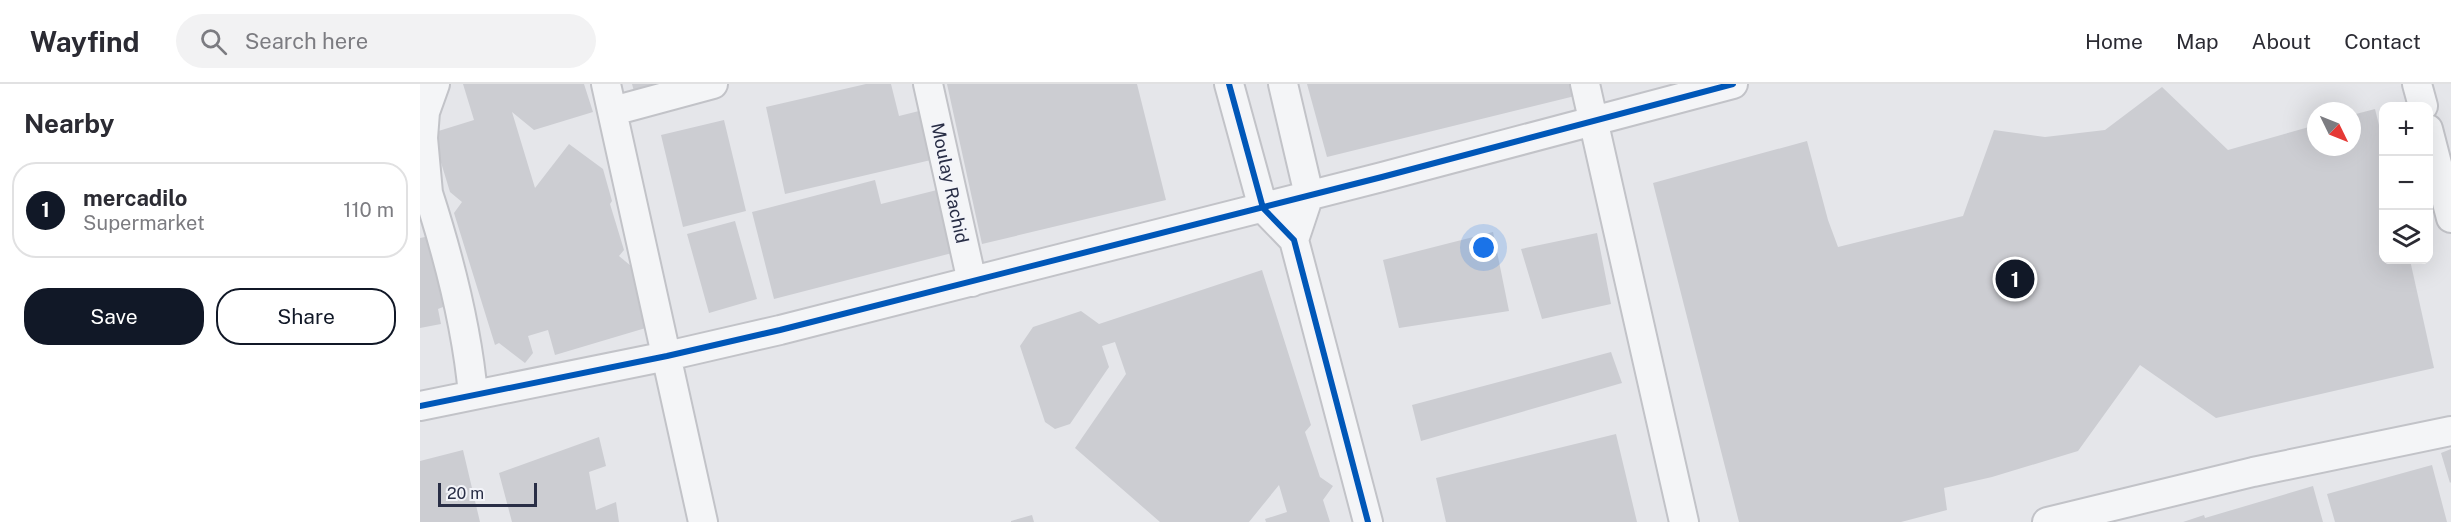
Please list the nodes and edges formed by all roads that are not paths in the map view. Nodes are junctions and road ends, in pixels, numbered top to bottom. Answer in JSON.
{"nodes":[{"id":1,"x":435,"y":84,"type":"edge"},
{"id":2,"x":713,"y":84,"type":"edge"},
{"id":3,"x":928,"y":84,"type":"edge"},
{"id":4,"x":1229,"y":84,"type":"edge"},
{"id":5,"x":1283,"y":84,"type":"edge"},
{"id":6,"x":1585,"y":84,"type":"edge"},
{"id":7,"x":1733,"y":84,"type":"edge"},
{"id":8,"x":2418,"y":84,"type":"edge"},
{"id":9,"x":609,"y":97,"type":"edge"},
{"id":10,"x":2422,"y":102,"type":"edge"},
{"id":11,"x":1595,"y":120,"type":"junction"},
{"id":12,"x":2433,"y":148,"type":"edge"},
{"id":13,"x":424,"y":194,"type":"edge"},
{"id":14,"x":1309,"y":195,"type":"junction"},
{"id":15,"x":1263,"y":208,"type":"junction"},
{"id":16,"x":2451,"y":218,"type":"edge"},
{"id":17,"x":1294,"y":240,"type":"junction"},
{"id":18,"x":972,"y":282,"type":"junction"},
{"id":19,"x":667,"y":356,"type":"junction"},
{"id":20,"x":473,"y":395,"type":"junction"},
{"id":21,"x":420,"y":406,"type":"edge"},
{"id":22,"x":2451,"y":431,"type":"edge"},
{"id":23,"x":2058,"y":521,"type":"edge"},
{"id":24,"x":703,"y":522,"type":"edge"},
{"id":25,"x":1368,"y":522,"type":"edge"},
{"id":26,"x":1684,"y":522,"type":"edge"}],
"edges":[{"from":1,"to":13,"type":"street"},
{"from":2,"to":9,"type":"street"},
{"from":3,"to":18,"type":"street","name":"Moulay Rachid"},
{"from":4,"to":15,"type":"street"},
{"from":5,"to":14,"type":"street"},
{"from":6,"to":11,"type":"street"},
{"from":7,"to":11,"type":"street"},
{"from":8,"to":10,"type":"street"},
{"from":9,"to":19,"type":"street"},
{"from":11,"to":14,"type":"street"},
{"from":11,"to":26,"type":"street"},
{"from":12,"to":16,"type":"street"},
{"from":13,"to":20,"type":"street"},
{"from":14,"to":15,"type":"street"},
{"from":14,"to":17,"type":"street"},
{"from":15,"to":17,"type":"street"},
{"from":15,"to":18,"type":"street"},
{"from":17,"to":25,"type":"street"},
{"from":18,"to":19,"type":"street"},
{"from":19,"to":20,"type":"street"},
{"from":19,"to":24,"type":"street"},
{"from":20,"to":21,"type":"street"},
{"from":22,"to":23,"type":"street"}]}
